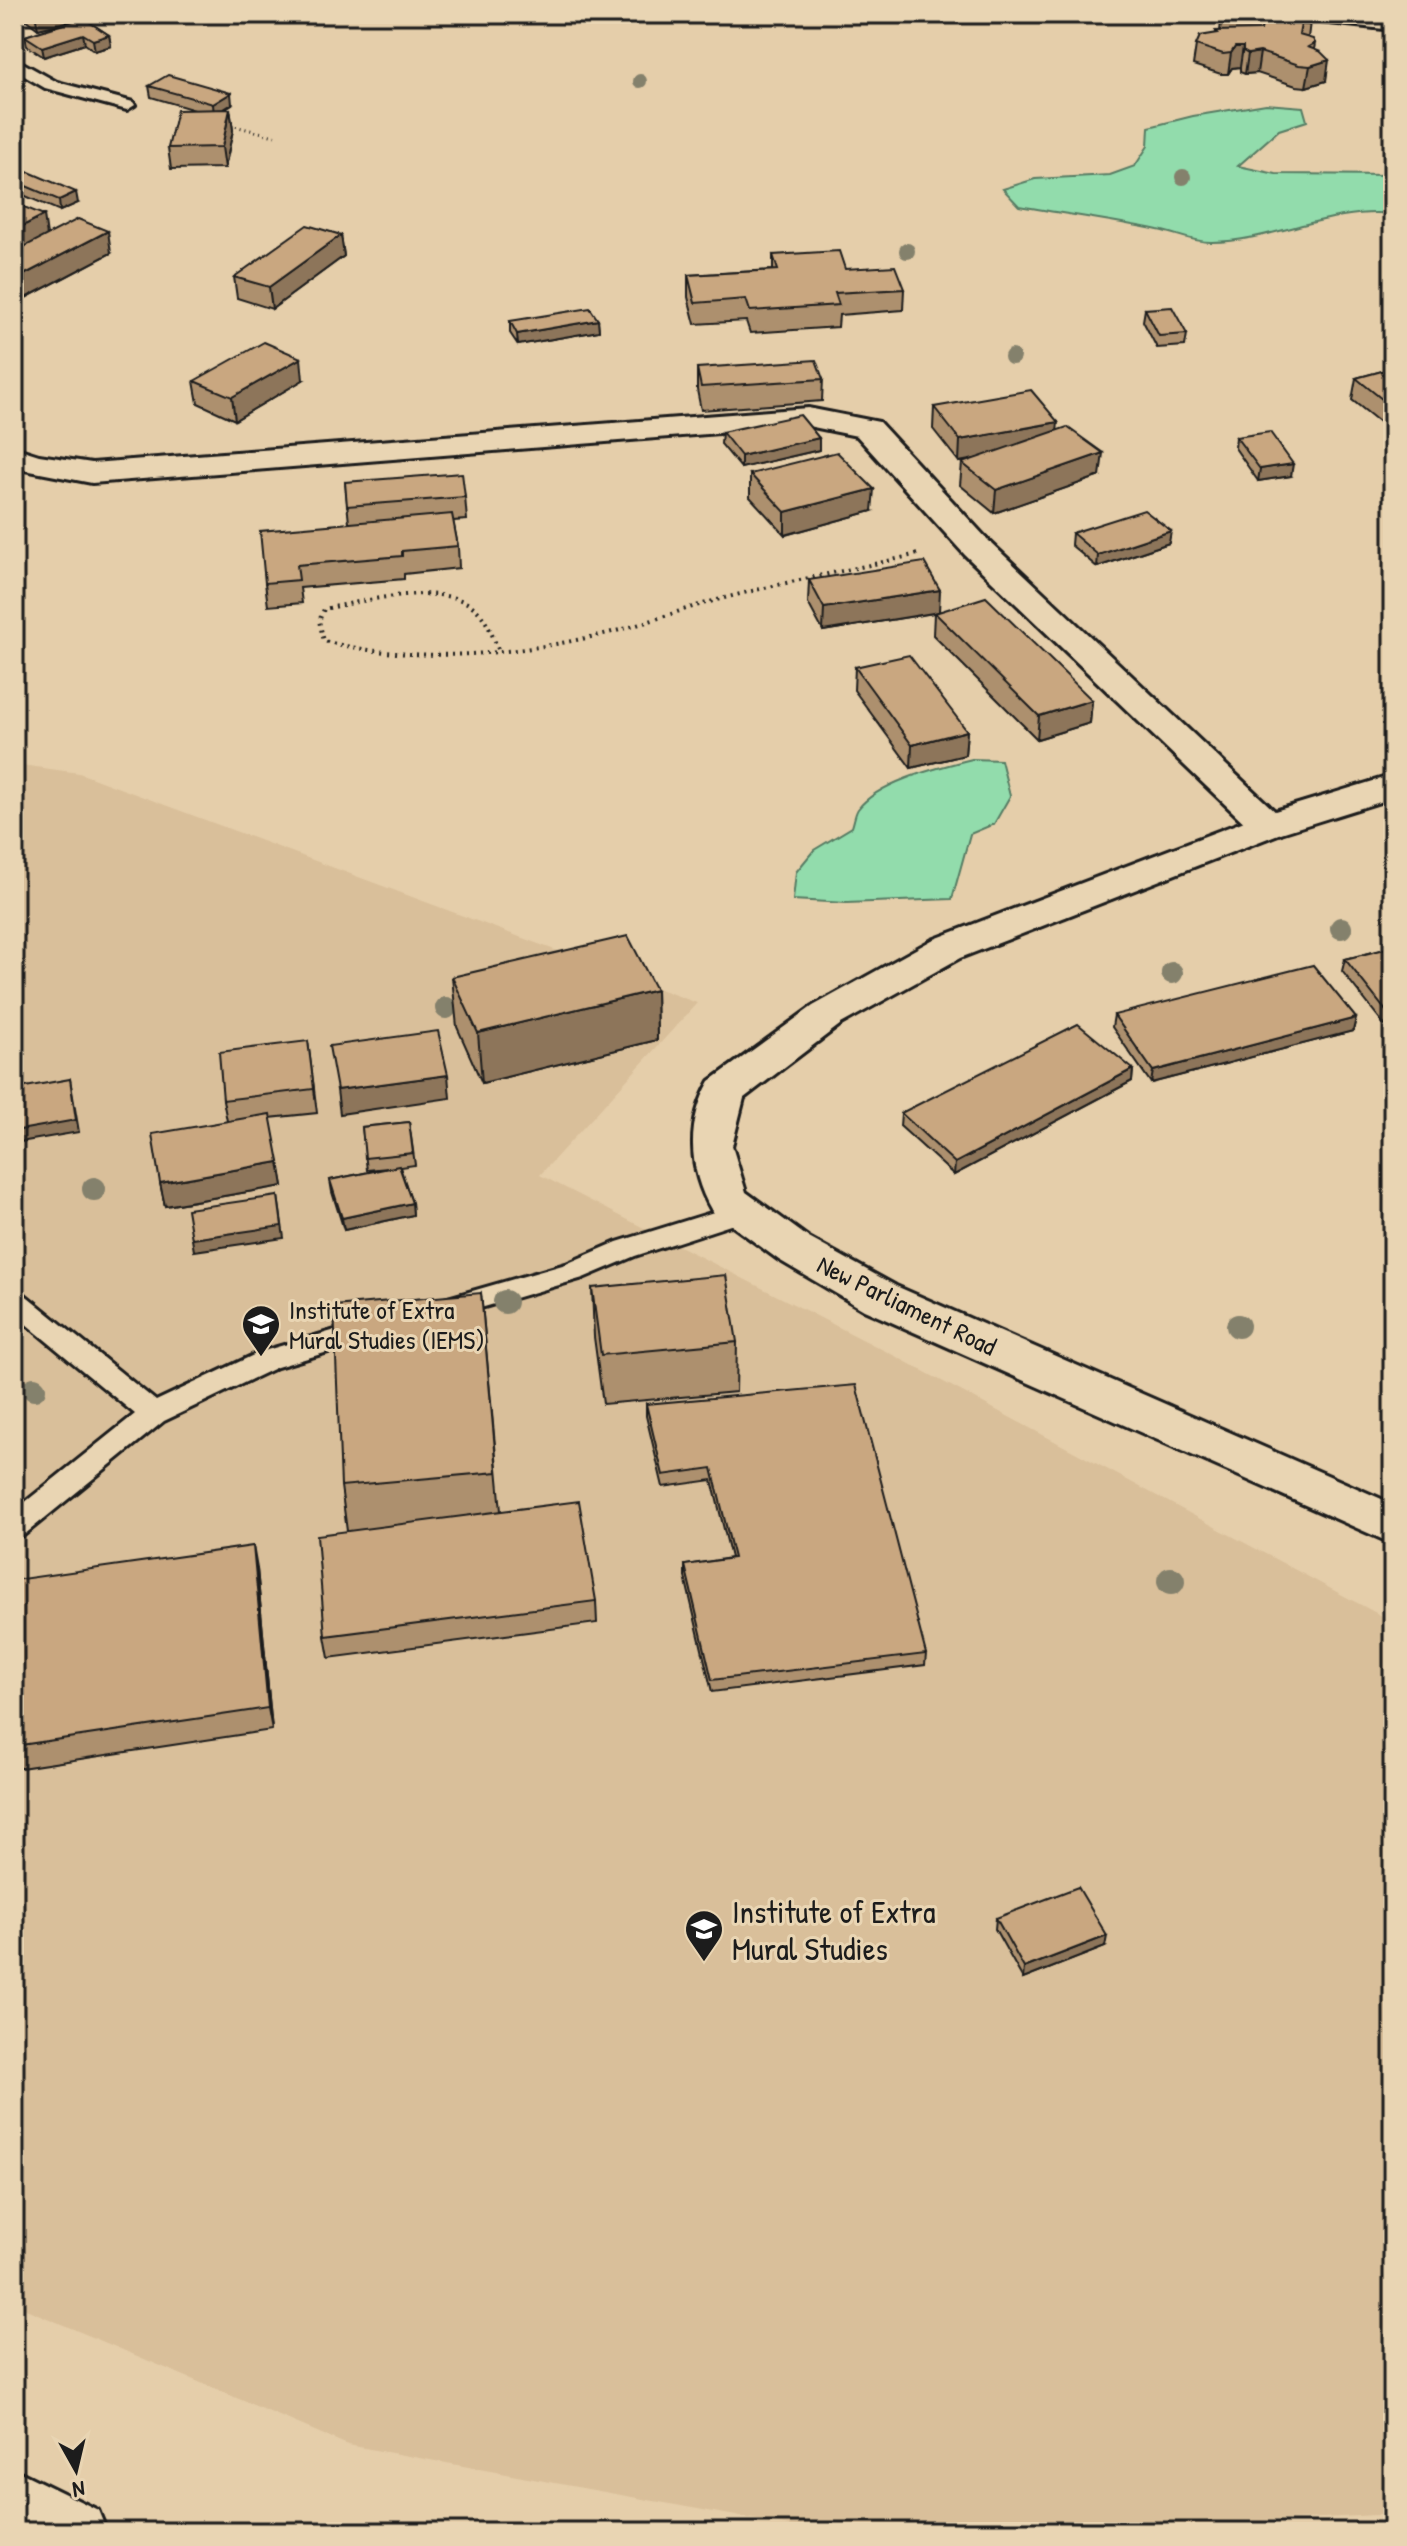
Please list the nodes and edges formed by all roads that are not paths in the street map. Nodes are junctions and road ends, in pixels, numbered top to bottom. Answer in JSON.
{"nodes":[{"id":1,"x":1320,"y":14,"type":"edge"},
{"id":2,"x":1393,"y":22,"type":"edge"},
{"id":3,"x":14,"y":63,"type":"edge"},
{"id":4,"x":127,"y":105,"type":"dead end"},
{"id":5,"x":14,"y":457,"type":"edge"},
{"id":6,"x":1393,"y":786,"type":"edge"},
{"id":7,"x":1268,"y":825,"type":"junction"},
{"id":8,"x":743,"y":1212,"type":"junction"},
{"id":9,"x":14,"y":1300,"type":"edge"},
{"id":10,"x":422,"y":1315,"type":"edge"},
{"id":11,"x":391,"y":1324,"type":"edge"},
{"id":12,"x":154,"y":1414,"type":"junction"},
{"id":13,"x":1393,"y":1525,"type":"edge"},
{"id":14,"x":14,"y":1527,"type":"edge"},
{"id":15,"x":14,"y":2500,"type":"edge"},
{"id":16,"x":76,"y":2532,"type":"edge"}],
"edges":[{"from":1,"to":2,"type":"main road"},
{"from":3,"to":4,"type":"lane"},
{"from":5,"to":7,"type":"main road"},
{"from":6,"to":7,"type":"main road","name":"New Parliament Road"},
{"from":7,"to":8,"type":"main road","name":"New Parliament Road"},
{"from":8,"to":10,"type":"lane"},
{"from":8,"to":13,"type":"main road","name":"New Parliament Road"},
{"from":9,"to":12,"type":"lane"},
{"from":11,"to":12,"type":"lane"},
{"from":12,"to":14,"type":"lane"},
{"from":15,"to":16,"type":"main road"}]}
